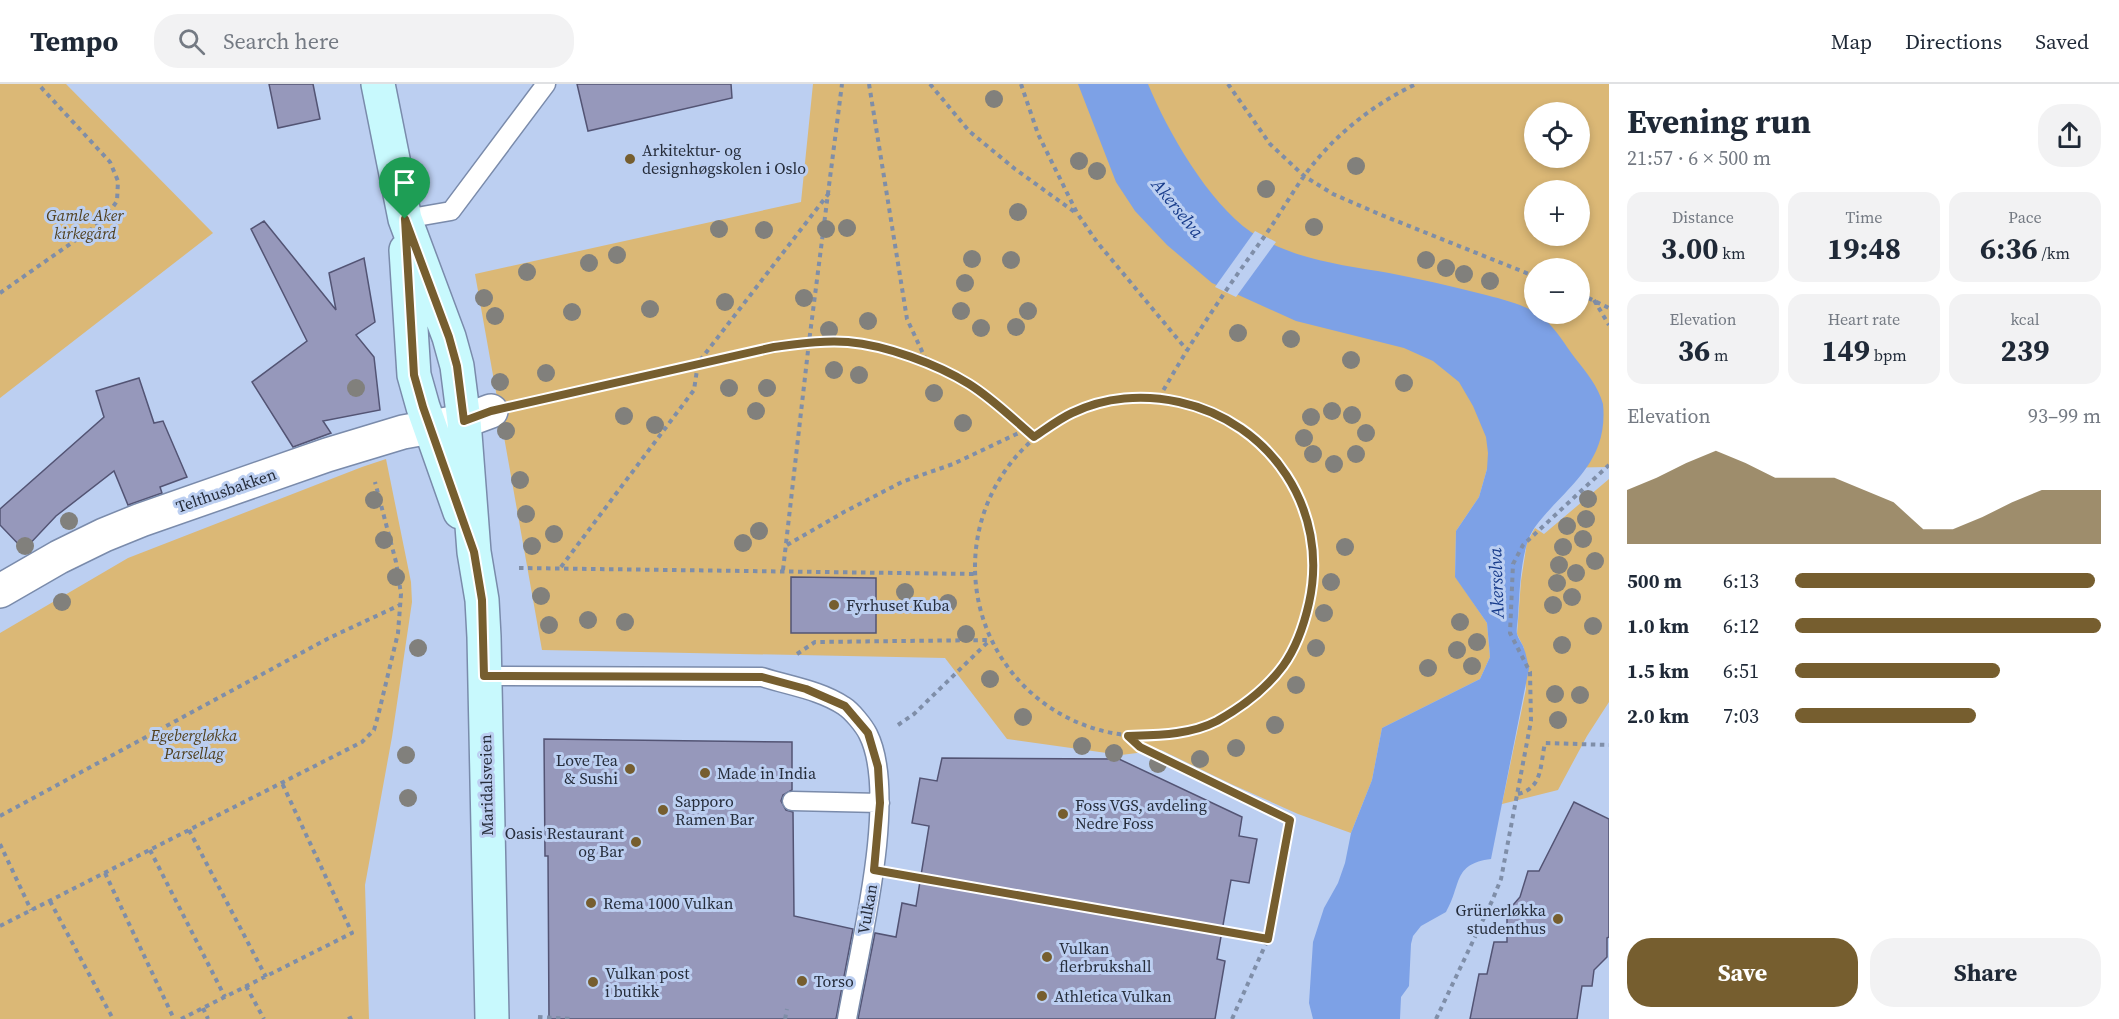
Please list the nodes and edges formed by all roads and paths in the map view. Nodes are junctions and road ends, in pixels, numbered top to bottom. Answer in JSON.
{"nodes":[{"id":1,"x":38,"y":84,"type":"edge"},
{"id":2,"x":378,"y":84,"type":"edge"},
{"id":3,"x":546,"y":84,"type":"edge"},
{"id":4,"x":842,"y":84,"type":"edge"},
{"id":5,"x":869,"y":84,"type":"edge"},
{"id":6,"x":930,"y":84,"type":"edge"},
{"id":7,"x":1021,"y":84,"type":"edge"},
{"id":8,"x":1228,"y":84,"type":"edge"},
{"id":9,"x":1416,"y":84,"type":"edge"},
{"id":10,"x":1304,"y":176,"type":"junction"},
{"id":11,"x":829,"y":193,"type":"junction"},
{"id":12,"x":1077,"y":213,"type":"junction"},
{"id":13,"x":405,"y":219,"type":"junction"},
{"id":14,"x":1524,"y":272,"type":"edge"},
{"id":15,"x":0,"y":293,"type":"edge"},
{"id":16,"x":1590,"y":298,"type":"edge"},
{"id":17,"x":1594,"y":300,"type":"junction"},
{"id":18,"x":1609,"y":308,"type":"edge"},
{"id":19,"x":1609,"y":325,"type":"edge"},
{"id":20,"x":809,"y":342,"type":"junction"},
{"id":21,"x":1186,"y":350,"type":"junction"},
{"id":22,"x":928,"y":362,"type":"junction"},
{"id":23,"x":698,"y":363,"type":"junction"},
{"id":24,"x":1159,"y":398,"type":"junction"},
{"id":25,"x":478,"y":416,"type":"junction"},
{"id":26,"x":430,"y":427,"type":"junction"},
{"id":27,"x":1025,"y":430,"type":"junction"},
{"id":28,"x":1034,"y":437,"type":"junction"},
{"id":29,"x":1609,"y":465,"type":"edge"},
{"id":30,"x":374,"y":475,"type":"dead end"},
{"id":31,"x":786,"y":546,"type":"junction"},
{"id":32,"x":474,"y":552,"type":"junction"},
{"id":33,"x":561,"y":567,"type":"junction"},
{"id":34,"x":519,"y":568,"type":"dead end"},
{"id":35,"x":783,"y":570,"type":"junction"},
{"id":36,"x":974,"y":574,"type":"junction"},
{"id":37,"x":0,"y":591,"type":"edge"},
{"id":38,"x":400,"y":605,"type":"junction"},
{"id":39,"x":990,"y":640,"type":"junction"},
{"id":40,"x":789,"y":659,"type":"dead end"},
{"id":41,"x":484,"y":676,"type":"junction"},
{"id":42,"x":893,"y":729,"type":"dead end"},
{"id":43,"x":1128,"y":736,"type":"junction"},
{"id":44,"x":1609,"y":745,"type":"edge"},
{"id":45,"x":282,"y":783,"type":"junction"},
{"id":46,"x":1518,"y":794,"type":"junction"},
{"id":47,"x":792,"y":801,"type":"dead end"},
{"id":48,"x":880,"y":803,"type":"junction"},
{"id":49,"x":0,"y":816,"type":"edge"},
{"id":50,"x":189,"y":830,"type":"junction"},
{"id":51,"x":0,"y":844,"type":"edge"},
{"id":52,"x":150,"y":850,"type":"junction"},
{"id":53,"x":874,"y":870,"type":"junction"},
{"id":54,"x":105,"y":873,"type":"junction"},
{"id":55,"x":50,"y":901,"type":"junction"},
{"id":56,"x":31,"y":910,"type":"junction"},
{"id":57,"x":0,"y":926,"type":"edge"},
{"id":58,"x":1268,"y":939,"type":"junction"},
{"id":59,"x":266,"y":977,"type":"junction"},
{"id":60,"x":246,"y":986,"type":"junction"},
{"id":61,"x":225,"y":997,"type":"junction"},
{"id":62,"x":203,"y":1008,"type":"junction"},
{"id":63,"x":787,"y":1009,"type":"dead end"},
{"id":64,"x":355,"y":1016,"type":"dead end"},
{"id":65,"x":538,"y":1017,"type":"dead end"},
{"id":66,"x":113,"y":1019,"type":"edge"},
{"id":67,"x":174,"y":1019,"type":"edge"},
{"id":68,"x":181,"y":1019,"type":"edge"},
{"id":69,"x":208,"y":1019,"type":"edge"},
{"id":70,"x":264,"y":1019,"type":"edge"},
{"id":71,"x":348,"y":1019,"type":"edge"},
{"id":72,"x":492,"y":1019,"type":"edge"},
{"id":73,"x":572,"y":1019,"type":"edge"},
{"id":74,"x":785,"y":1019,"type":"edge"},
{"id":75,"x":847,"y":1019,"type":"edge"},
{"id":76,"x":1232,"y":1019,"type":"edge"},
{"id":77,"x":1436,"y":1019,"type":"edge"}],
"edges":[{"from":1,"to":15,"type":"path"},
{"from":2,"to":13,"type":"main road","name":"Maridalsveien"},
{"from":3,"to":13,"type":"lane"},
{"from":4,"to":11,"type":"path"},
{"from":5,"to":22,"type":"path"},
{"from":6,"to":12,"type":"path"},
{"from":7,"to":12,"type":"path"},
{"from":8,"to":10,"type":"path"},
{"from":9,"to":10,"type":"path"},
{"from":10,"to":14,"type":"path"},
{"from":10,"to":21,"type":"path"},
{"from":11,"to":20,"type":"path"},
{"from":11,"to":23,"type":"path"},
{"from":12,"to":21,"type":"path"},
{"from":13,"to":25,"type":"main road","name":"Maridalsveien"},
{"from":13,"to":26,"type":"main road","name":"Maridalsveien"},
{"from":16,"to":17,"type":"path"},
{"from":17,"to":18,"type":"path"},
{"from":17,"to":19,"type":"path"},
{"from":20,"to":22,"type":"path"},
{"from":20,"to":23,"type":"path"},
{"from":20,"to":31,"type":"path"},
{"from":21,"to":24,"type":"path"},
{"from":22,"to":27,"type":"path"},
{"from":23,"to":25,"type":"path"},
{"from":23,"to":33,"type":"path"},
{"from":24,"to":28,"type":"path"},
{"from":24,"to":43,"type":"path"},
{"from":25,"to":26,"type":"street","name":"Telthusbakken"},
{"from":25,"to":32,"type":"main road","name":"Maridalsveien"},
{"from":26,"to":32,"type":"main road","name":"Maridalsveien"},
{"from":26,"to":37,"type":"street","name":"Telthusbakken"},
{"from":27,"to":28,"type":"path"},
{"from":27,"to":31,"type":"path"},
{"from":28,"to":36,"type":"path"},
{"from":29,"to":46,"type":"path"},
{"from":30,"to":38,"type":"path"},
{"from":31,"to":35,"type":"path"},
{"from":32,"to":41,"type":"main road","name":"Maridalsveien"},
{"from":33,"to":34,"type":"path"},
{"from":33,"to":35,"type":"path"},
{"from":35,"to":36,"type":"path"},
{"from":36,"to":39,"type":"path"},
{"from":38,"to":45,"type":"path"},
{"from":38,"to":49,"type":"path"},
{"from":39,"to":40,"type":"path"},
{"from":39,"to":42,"type":"path"},
{"from":39,"to":43,"type":"path"},
{"from":41,"to":48,"type":"lane","name":"Vulkan"},
{"from":41,"to":72,"type":"main road","name":"Maridalsveien"},
{"from":43,"to":58,"type":"path"},
{"from":44,"to":46,"type":"path"},
{"from":45,"to":50,"type":"path"},
{"from":45,"to":59,"type":"path"},
{"from":46,"to":77,"type":"path"},
{"from":47,"to":48,"type":"lane"},
{"from":48,"to":53,"type":"lane","name":"Vulkan"},
{"from":50,"to":52,"type":"path"},
{"from":50,"to":59,"type":"path"},
{"from":51,"to":56,"type":"path"},
{"from":52,"to":54,"type":"path"},
{"from":52,"to":61,"type":"path"},
{"from":53,"to":58,"type":"path"},
{"from":53,"to":75,"type":"lane","name":"Vulkan"},
{"from":54,"to":55,"type":"path"},
{"from":54,"to":67,"type":"path"},
{"from":55,"to":56,"type":"path"},
{"from":55,"to":66,"type":"path"},
{"from":56,"to":57,"type":"path"},
{"from":58,"to":76,"type":"path"},
{"from":59,"to":60,"type":"path"},
{"from":60,"to":61,"type":"path"},
{"from":60,"to":70,"type":"path"},
{"from":61,"to":62,"type":"path"},
{"from":62,"to":68,"type":"path"},
{"from":62,"to":69,"type":"path"},
{"from":63,"to":74,"type":"path"},
{"from":64,"to":71,"type":"path"},
{"from":65,"to":73,"type":"path"}]}
